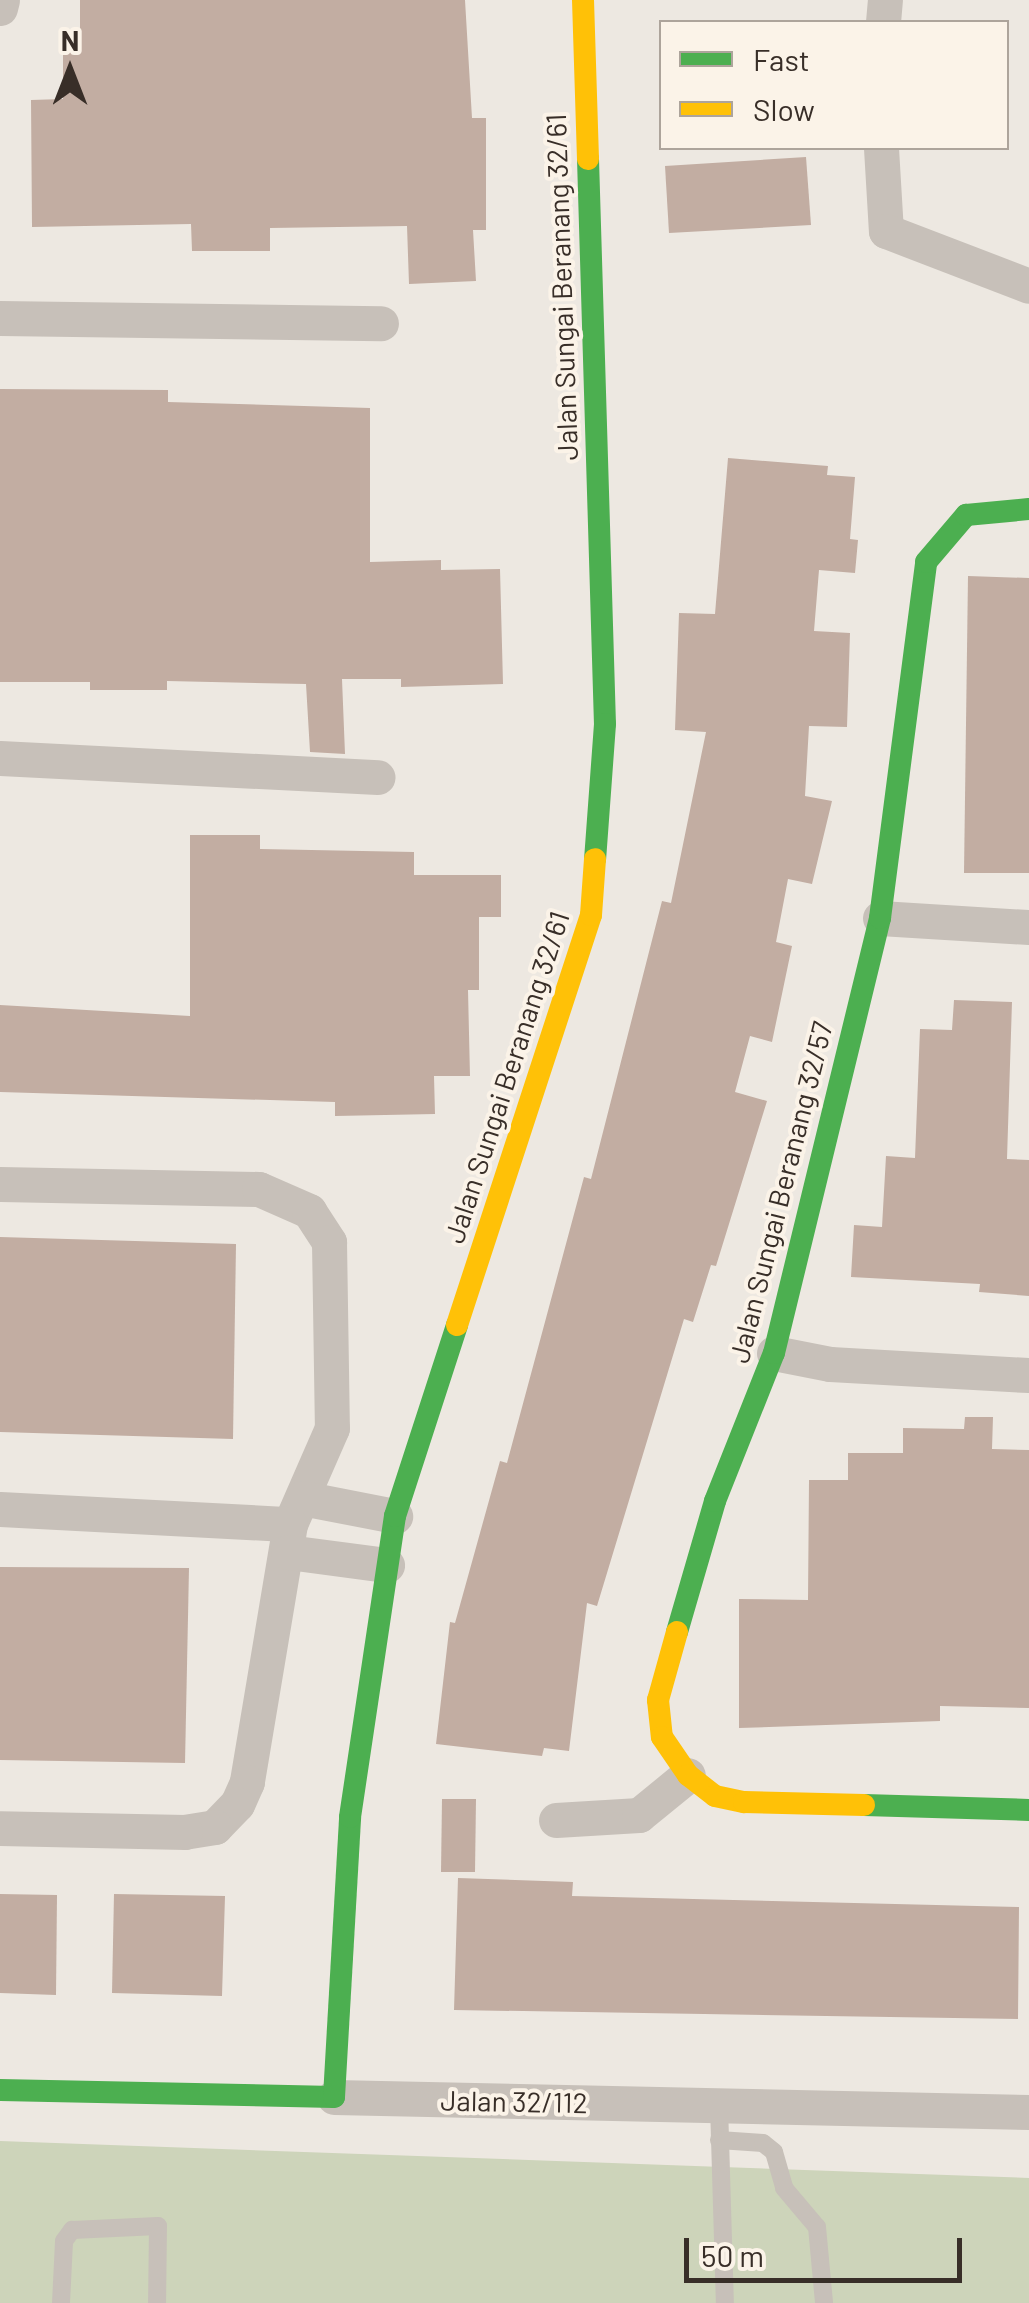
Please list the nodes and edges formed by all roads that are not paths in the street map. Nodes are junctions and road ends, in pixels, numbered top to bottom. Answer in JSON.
{"nodes":[{"id":1,"x":2,"y":0,"type":"edge"},
{"id":2,"x":583,"y":0,"type":"edge"},
{"id":3,"x":0,"y":8,"type":"edge"},
{"id":4,"x":881,"y":150,"type":"edge"},
{"id":5,"x":1029,"y":286,"type":"edge"},
{"id":6,"x":0,"y":318,"type":"edge"},
{"id":7,"x":381,"y":323,"type":"dead end"},
{"id":8,"x":1029,"y":509,"type":"edge"},
{"id":9,"x":0,"y":758,"type":"edge"},
{"id":10,"x":378,"y":777,"type":"dead end"},
{"id":11,"x":880,"y":918,"type":"junction"},
{"id":12,"x":1029,"y":928,"type":"edge"},
{"id":13,"x":0,"y":1184,"type":"edge"},
{"id":14,"x":774,"y":1353,"type":"junction"},
{"id":15,"x":1029,"y":1375,"type":"edge"},
{"id":16,"x":0,"y":1509,"type":"edge"},
{"id":17,"x":395,"y":1516,"type":"junction"},
{"id":18,"x":293,"y":1525,"type":"junction"},
{"id":19,"x":387,"y":1565,"type":"junction"},
{"id":20,"x":688,"y":1776,"type":"junction"},
{"id":21,"x":1029,"y":1810,"type":"edge"},
{"id":22,"x":556,"y":1820,"type":"dead end"},
{"id":23,"x":0,"y":1828,"type":"edge"},
{"id":24,"x":0,"y":2090,"type":"edge"},
{"id":25,"x":334,"y":2097,"type":"junction"},
{"id":26,"x":1029,"y":2112,"type":"edge"},
{"id":27,"x":720,"y":2122,"type":"junction"},
{"id":28,"x":61,"y":2303,"type":"edge"},
{"id":29,"x":157,"y":2303,"type":"edge"},
{"id":30,"x":725,"y":2303,"type":"edge"},
{"id":31,"x":824,"y":2303,"type":"edge"}],
"edges":[{"from":1,"to":3,"type":"street"},
{"from":2,"to":17,"type":"street","name":"Jalan Sungai Beranang 32/61"},
{"from":4,"to":5,"type":"street"},
{"from":6,"to":7,"type":"street"},
{"from":8,"to":11,"type":"street","name":"Jalan Sungai Beranang 32/57"},
{"from":9,"to":10,"type":"street"},
{"from":11,"to":12,"type":"street"},
{"from":11,"to":14,"type":"street","name":"Jalan Sungai Beranang 32/57"},
{"from":13,"to":18,"type":"street"},
{"from":14,"to":15,"type":"street"},
{"from":14,"to":20,"type":"street","name":"Jalan Sungai Beranang 32/57"},
{"from":16,"to":18,"type":"street"},
{"from":17,"to":18,"type":"street"},
{"from":17,"to":19,"type":"street","name":"Jalan Sungai Beranang 32/61"},
{"from":18,"to":19,"type":"street"},
{"from":18,"to":23,"type":"street"},
{"from":19,"to":25,"type":"street","name":"Jalan Sungai Beranang 32/61"},
{"from":20,"to":21,"type":"street","name":"Jalan Sungai Beranang 32/57"},
{"from":20,"to":22,"type":"street"},
{"from":24,"to":25,"type":"street","name":"Jalan 32/112"},
{"from":25,"to":27,"type":"street","name":"Jalan 32/112"},
{"from":26,"to":27,"type":"street","name":"Jalan 32/112"},
{"from":27,"to":30,"type":"lane"},
{"from":27,"to":31,"type":"lane"},
{"from":28,"to":29,"type":"lane"}]}
